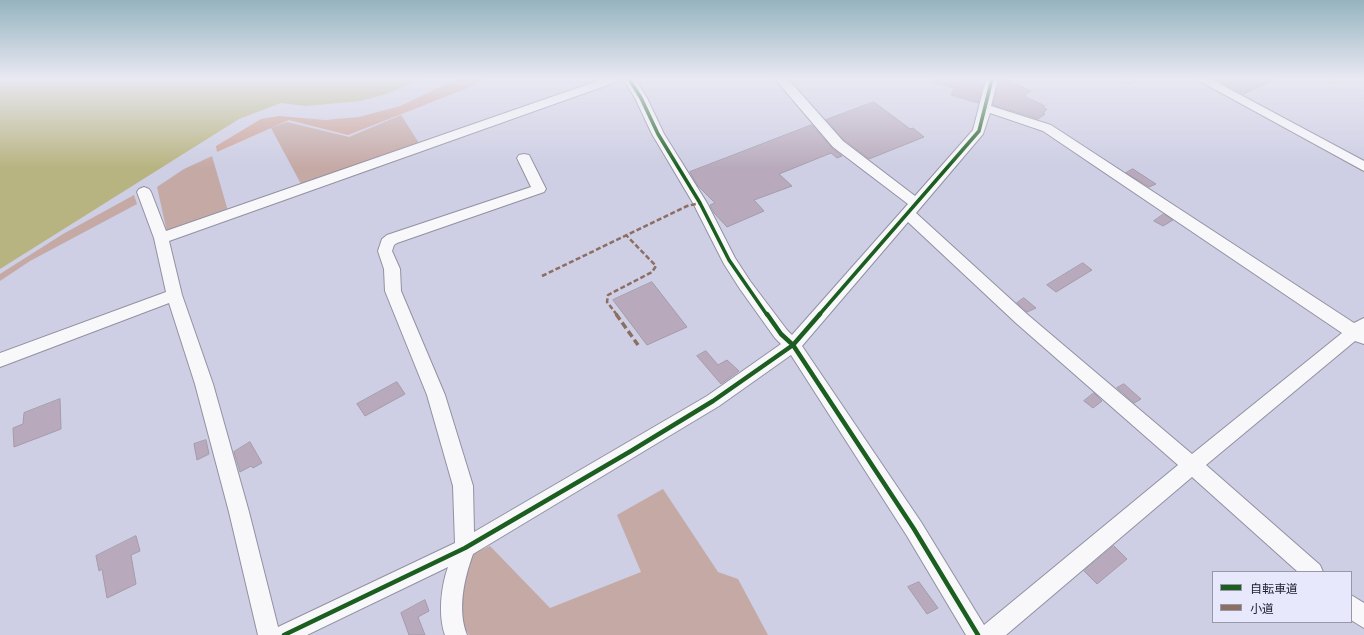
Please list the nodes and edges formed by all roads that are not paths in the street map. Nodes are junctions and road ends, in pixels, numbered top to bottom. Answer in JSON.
{"nodes":[{"id":1,"x":985,"y":108,"type":"edge"},
{"id":2,"x":526,"y":109,"type":"edge"},
{"id":3,"x":645,"y":109,"type":"edge"},
{"id":4,"x":807,"y":109,"type":"edge"},
{"id":5,"x":987,"y":109,"type":"edge"},
{"id":6,"x":1257,"y":109,"type":"edge"},
{"id":7,"x":524,"y":158,"type":"dead end"},
{"id":8,"x":1364,"y":167,"type":"edge"},
{"id":9,"x":144,"y":192,"type":"dead end"},
{"id":10,"x":912,"y":209,"type":"junction"},
{"id":11,"x":161,"y":238,"type":"junction"},
{"id":12,"x":174,"y":295,"type":"junction"},
{"id":13,"x":1361,"y":332,"type":"edge"},
{"id":14,"x":793,"y":345,"type":"junction"},
{"id":15,"x":0,"y":360,"type":"edge"},
{"id":16,"x":1192,"y":465,"type":"junction"},
{"id":17,"x":465,"y":548,"type":"junction"},
{"id":18,"x":1312,"y":571,"type":"edge"},
{"id":19,"x":1352,"y":607,"type":"edge"},
{"id":20,"x":1364,"y":617,"type":"edge"},
{"id":21,"x":269,"y":635,"type":"edge"},
{"id":22,"x":284,"y":635,"type":"edge"},
{"id":23,"x":456,"y":635,"type":"edge"},
{"id":24,"x":978,"y":635,"type":"edge"},
{"id":25,"x":990,"y":635,"type":"edge"}],
"edges":[{"from":1,"to":10,"type":"street"},
{"from":2,"to":11,"type":"street"},
{"from":3,"to":14,"type":"street"},
{"from":4,"to":10,"type":"street"},
{"from":5,"to":13,"type":"street"},
{"from":6,"to":8,"type":"street"},
{"from":7,"to":17,"type":"street"},
{"from":9,"to":11,"type":"street"},
{"from":10,"to":14,"type":"street"},
{"from":10,"to":16,"type":"street"},
{"from":11,"to":12,"type":"street"},
{"from":12,"to":15,"type":"street"},
{"from":12,"to":21,"type":"street"},
{"from":13,"to":16,"type":"street"},
{"from":14,"to":17,"type":"street"},
{"from":14,"to":24,"type":"street"},
{"from":16,"to":18,"type":"street"},
{"from":16,"to":25,"type":"street"},
{"from":17,"to":22,"type":"street"},
{"from":17,"to":23,"type":"street"},
{"from":19,"to":20,"type":"street"}]}
